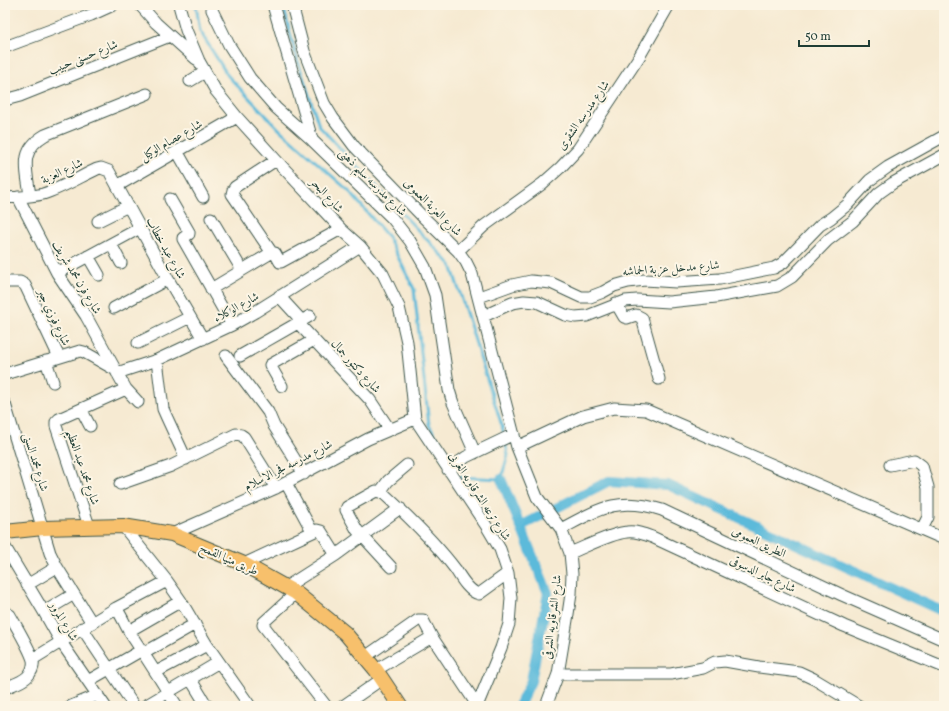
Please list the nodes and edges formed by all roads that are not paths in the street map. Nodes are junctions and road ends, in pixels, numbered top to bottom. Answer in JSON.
{"nodes":[{"id":1,"x":113,"y":5,"type":"edge"},
{"id":2,"x":140,"y":5,"type":"edge"},
{"id":3,"x":179,"y":5,"type":"edge"},
{"id":4,"x":212,"y":5,"type":"edge"},
{"id":5,"x":273,"y":5,"type":"edge"},
{"id":6,"x":292,"y":5,"type":"edge"},
{"id":7,"x":669,"y":5,"type":"edge"},
{"id":8,"x":170,"y":36,"type":"junction"},
{"id":9,"x":5,"y":47,"type":"edge"},
{"id":10,"x":199,"y":61,"type":"junction"},
{"id":11,"x":205,"y":72,"type":"junction"},
{"id":12,"x":190,"y":81,"type":"dead end"},
{"id":13,"x":147,"y":94,"type":"dead end"},
{"id":14,"x":5,"y":100,"type":"edge"},
{"id":15,"x":237,"y":117,"type":"junction"},
{"id":16,"x":944,"y":136,"type":"edge"},
{"id":17,"x":312,"y":140,"type":"junction"},
{"id":18,"x":177,"y":151,"type":"junction"},
{"id":19,"x":944,"y":155,"type":"edge"},
{"id":20,"x":276,"y":160,"type":"junction"},
{"id":21,"x":916,"y":162,"type":"junction"},
{"id":22,"x":106,"y":169,"type":"joint"},
{"id":23,"x":117,"y":186,"type":"junction"},
{"id":24,"x":30,"y":196,"type":"junction"},
{"id":25,"x":203,"y":197,"type":"dead end"},
{"id":26,"x":5,"y":198,"type":"edge"},
{"id":27,"x":18,"y":198,"type":"junction"},
{"id":28,"x":170,"y":199,"type":"dead end"},
{"id":29,"x":128,"y":206,"type":"junction"},
{"id":30,"x":853,"y":209,"type":"junction"},
{"id":31,"x":210,"y":218,"type":"dead end"},
{"id":32,"x":98,"y":221,"type":"dead end"},
{"id":33,"x":140,"y":228,"type":"junction"},
{"id":34,"x":341,"y":229,"type":"junction"},
{"id":35,"x":111,"y":244,"type":"junction"},
{"id":36,"x":360,"y":246,"type":"junction"},
{"id":37,"x":458,"y":251,"type":"junction"},
{"id":38,"x":272,"y":252,"type":"junction"},
{"id":39,"x":88,"y":256,"type":"junction"},
{"id":40,"x":121,"y":263,"type":"dead end"},
{"id":41,"x":242,"y":270,"type":"junction"},
{"id":42,"x":57,"y":273,"type":"junction"},
{"id":43,"x":99,"y":275,"type":"dead end"},
{"id":44,"x":168,"y":279,"type":"junction"},
{"id":45,"x":5,"y":282,"type":"edge"},
{"id":46,"x":211,"y":288,"type":"junction"},
{"id":47,"x":280,"y":296,"type":"junction"},
{"id":48,"x":479,"y":297,"type":"junction"},
{"id":49,"x":616,"y":304,"type":"junction"},
{"id":50,"x":114,"y":308,"type":"dead end"},
{"id":51,"x":484,"y":316,"type":"junction"},
{"id":52,"x":190,"y":317,"type":"junction"},
{"id":53,"x":303,"y":320,"type":"junction"},
{"id":54,"x":232,"y":325,"type":"junction"},
{"id":55,"x":203,"y":339,"type":"junction"},
{"id":56,"x":314,"y":340,"type":"junction"},
{"id":57,"x":138,"y":343,"type":"dead end"},
{"id":58,"x":226,"y":356,"type":"dead end"},
{"id":59,"x":240,"y":356,"type":"dead end"},
{"id":60,"x":59,"y":357,"type":"junction"},
{"id":61,"x":157,"y":360,"type":"junction"},
{"id":62,"x":46,"y":361,"type":"junction"},
{"id":63,"x":116,"y":372,"type":"junction"},
{"id":64,"x":5,"y":374,"type":"edge"},
{"id":65,"x":659,"y":379,"type":"dead end"},
{"id":66,"x":53,"y":382,"type":"dead end"},
{"id":67,"x":282,"y":386,"type":"dead end"},
{"id":68,"x":126,"y":389,"type":"junction"},
{"id":69,"x":138,"y":402,"type":"dead end"},
{"id":70,"x":5,"y":404,"type":"edge"},
{"id":71,"x":81,"y":409,"type":"junction"},
{"id":72,"x":415,"y":419,"type":"junction"},
{"id":73,"x":90,"y":426,"type":"dead end"},
{"id":74,"x":390,"y":430,"type":"junction"},
{"id":75,"x":513,"y":435,"type":"junction"},
{"id":76,"x":517,"y":447,"type":"junction"},
{"id":77,"x":475,"y":453,"type":"junction"},
{"id":78,"x":186,"y":459,"type":"junction"},
{"id":79,"x":407,"y":465,"type":"dead end"},
{"id":80,"x":890,"y":465,"type":"dead end"},
{"id":81,"x":448,"y":470,"type":"junction"},
{"id":82,"x":304,"y":474,"type":"junction"},
{"id":83,"x":120,"y":484,"type":"dead end"},
{"id":84,"x":281,"y":485,"type":"junction"},
{"id":85,"x":380,"y":492,"type":"junction"},
{"id":86,"x":400,"y":508,"type":"junction"},
{"id":87,"x":89,"y":526,"type":"junction"},
{"id":88,"x":123,"y":526,"type":"junction"},
{"id":89,"x":43,"y":528,"type":"junction"},
{"id":90,"x":561,"y":529,"type":"junction"},
{"id":91,"x":922,"y":529,"type":"junction"},
{"id":92,"x":312,"y":531,"type":"junction"},
{"id":93,"x":5,"y":532,"type":"edge"},
{"id":94,"x":172,"y":534,"type":"junction"},
{"id":95,"x":362,"y":536,"type":"junction"},
{"id":96,"x":944,"y":539,"type":"edge"},
{"id":97,"x":5,"y":547,"type":"edge"},
{"id":98,"x":570,"y":553,"type":"junction"},
{"id":99,"x":336,"y":555,"type":"junction"},
{"id":100,"x":244,"y":564,"type":"junction"},
{"id":101,"x":57,"y":567,"type":"junction"},
{"id":102,"x":391,"y":567,"type":"dead end"},
{"id":103,"x":508,"y":573,"type":"junction"},
{"id":104,"x":167,"y":581,"type":"junction"},
{"id":105,"x":27,"y":585,"type":"junction"},
{"id":106,"x":291,"y":590,"type":"junction"},
{"id":107,"x":74,"y":594,"type":"junction"},
{"id":108,"x":181,"y":601,"type":"junction"},
{"id":109,"x":116,"y":608,"type":"junction"},
{"id":110,"x":5,"y":612,"type":"edge"},
{"id":111,"x":44,"y":612,"type":"junction"},
{"id":112,"x":195,"y":624,"type":"junction"},
{"id":113,"x":87,"y":626,"type":"junction"},
{"id":114,"x":129,"y":631,"type":"junction"},
{"id":115,"x":432,"y":637,"type":"junction"},
{"id":116,"x":944,"y":640,"type":"edge"},
{"id":117,"x":61,"y":642,"type":"junction"},
{"id":118,"x":207,"y":645,"type":"junction"},
{"id":119,"x":143,"y":651,"type":"junction"},
{"id":120,"x":366,"y":657,"type":"junction"},
{"id":121,"x":33,"y":659,"type":"junction"},
{"id":122,"x":219,"y":662,"type":"junction"},
{"id":123,"x":944,"y":667,"type":"edge"},
{"id":124,"x":109,"y":669,"type":"junction"},
{"id":125,"x":156,"y":672,"type":"junction"},
{"id":126,"x":558,"y":674,"type":"junction"},
{"id":127,"x":379,"y":675,"type":"junction"},
{"id":128,"x":191,"y":680,"type":"junction"},
{"id":129,"x":88,"y":681,"type":"junction"},
{"id":130,"x":5,"y":688,"type":"edge"},
{"id":131,"x":168,"y":693,"type":"junction"},
{"id":132,"x":98,"y":695,"type":"junction"},
{"id":133,"x":248,"y":705,"type":"edge"},
{"id":134,"x":477,"y":705,"type":"edge"},
{"id":135,"x":71,"y":706,"type":"edge"},
{"id":136,"x":105,"y":706,"type":"edge"},
{"id":137,"x":134,"y":706,"type":"edge"},
{"id":138,"x":145,"y":706,"type":"edge"},
{"id":139,"x":177,"y":706,"type":"edge"},
{"id":140,"x":207,"y":706,"type":"edge"},
{"id":141,"x":326,"y":706,"type":"edge"},
{"id":142,"x":343,"y":706,"type":"edge"},
{"id":143,"x":400,"y":706,"type":"edge"},
{"id":144,"x":546,"y":706,"type":"edge"},
{"id":145,"x":859,"y":706,"type":"edge"}],
"edges":[{"from":1,"to":9,"type":"street"},
{"from":2,"to":8,"type":"street"},
{"from":3,"to":10,"type":"street","name":"شارع البحر"},
{"from":4,"to":17,"type":"street","name":"شارع مدرسه سليم ذهنى"},
{"from":5,"to":17,"type":"street"},
{"from":6,"to":37,"type":"street","name":"شارع العزبة العمومى"},
{"from":7,"to":37,"type":"street","name":"شارع مدرسه الشقرى"},
{"from":8,"to":10,"type":"street"},
{"from":8,"to":14,"type":"street","name":"شارع حسنى حبيب"},
{"from":10,"to":11,"type":"street","name":"شارع البحر"},
{"from":11,"to":12,"type":"street"},
{"from":11,"to":15,"type":"street","name":"شارع البحر"},
{"from":13,"to":24,"type":"street"},
{"from":15,"to":18,"type":"street","name":"شارع عصام الوكيل"},
{"from":15,"to":20,"type":"street","name":"شارع البحر"},
{"from":16,"to":21,"type":"street","name":"شارع مدخل عزبة الحماشه"},
{"from":17,"to":77,"type":"street","name":"شارع مدرسه سليم ذهنى"},
{"from":18,"to":23,"type":"street","name":"شارع عصام الوكيل"},
{"from":18,"to":25,"type":"street"},
{"from":19,"to":21,"type":"street","name":"شارع مدخل عزبة الحماشه"},
{"from":20,"to":34,"type":"street","name":"شارع البحر"},
{"from":20,"to":38,"type":"street"},
{"from":21,"to":30,"type":"street","name":"شارع مدخل عزبة الحماشه"},
{"from":21,"to":30,"type":"street","name":"شارع مدخل عزبة الحماشه"},
{"from":22,"to":23,"type":"street","name":"شارع عبد خطاب"},
{"from":22,"to":24,"type":"street","name":"شارع العزبة"},
{"from":23,"to":29,"type":"street","name":"شارع عبد خطاب"},
{"from":24,"to":27,"type":"street","name":"شارع العزبة"},
{"from":26,"to":27,"type":"street","name":"شارع العزبة"},
{"from":27,"to":42,"type":"street","name":"شارع فرن محمد شريف"},
{"from":28,"to":46,"type":"street"},
{"from":29,"to":32,"type":"street"},
{"from":29,"to":33,"type":"street","name":"شارع عبد خطاب"},
{"from":30,"to":48,"type":"street","name":"شارع مدخل عزبة الحماشه"},
{"from":30,"to":49,"type":"street","name":"شارع مدخل عزبة الحماشه"},
{"from":31,"to":41,"type":"street"},
{"from":33,"to":35,"type":"street"},
{"from":33,"to":44,"type":"street","name":"شارع عبد خطاب"},
{"from":34,"to":36,"type":"street","name":"شارع البحر"},
{"from":34,"to":38,"type":"street"},
{"from":35,"to":39,"type":"street"},
{"from":35,"to":40,"type":"street"},
{"from":36,"to":47,"type":"street","name":"شارع الوكلاء"},
{"from":36,"to":72,"type":"street","name":"شارع البحر"},
{"from":37,"to":48,"type":"street","name":"شارع العزبة العمومى"},
{"from":38,"to":41,"type":"street"},
{"from":39,"to":42,"type":"street"},
{"from":39,"to":43,"type":"street"},
{"from":41,"to":46,"type":"street"},
{"from":42,"to":63,"type":"street","name":"شارع فرن محمد شريف"},
{"from":44,"to":50,"type":"street"},
{"from":44,"to":52,"type":"street","name":"شارع عبد خطاب"},
{"from":45,"to":60,"type":"street","name":"شارع فوزي جبر"},
{"from":46,"to":54,"type":"street"},
{"from":47,"to":53,"type":"street","name":"شارع دكتور جمال"},
{"from":47,"to":54,"type":"street","name":"شارع الوكلاء"},
{"from":48,"to":51,"type":"street","name":"شارع العزبة العمومى"},
{"from":49,"to":51,"type":"street","name":"شارع مدخل عزبة الحماشه"},
{"from":49,"to":65,"type":"street"},
{"from":51,"to":75,"type":"street","name":"شارع العزبة العمومى"},
{"from":52,"to":55,"type":"street","name":"شارع عبد خطاب"},
{"from":52,"to":57,"type":"street"},
{"from":53,"to":56,"type":"street","name":"شارع دكتور جمال"},
{"from":53,"to":59,"type":"street"},
{"from":54,"to":55,"type":"street","name":"شارع الوكلاء"},
{"from":55,"to":61,"type":"street","name":"شارع الوكلاء"},
{"from":56,"to":67,"type":"street"},
{"from":56,"to":74,"type":"street","name":"شارع دكتور جمال"},
{"from":58,"to":82,"type":"street"},
{"from":60,"to":62,"type":"street"},
{"from":60,"to":63,"type":"street"},
{"from":61,"to":63,"type":"street","name":"شارع الوكلاء"},
{"from":61,"to":78,"type":"street"},
{"from":62,"to":64,"type":"street"},
{"from":62,"to":66,"type":"street"},
{"from":63,"to":68,"type":"street","name":"شارع فرن محمد شريف"},
{"from":68,"to":69,"type":"street","name":"شارع فرن محمد شريف"},
{"from":68,"to":71,"type":"street","name":"شارع محمد عبد العظيم"},
{"from":70,"to":89,"type":"street","name":"شارع محمد السنى"},
{"from":71,"to":73,"type":"street"},
{"from":71,"to":87,"type":"street","name":"شارع محمد عبد العظيم"},
{"from":72,"to":74,"type":"street","name":"شارع مدرسه فجر الاسلام"},
{"from":72,"to":81,"type":"street","name":"شارع ترعه الشرقاويه الغربى"},
{"from":74,"to":82,"type":"street","name":"شارع مدرسه فجر الاسلام"},
{"from":75,"to":76,"type":"street","name":"شارع العزبة العمومى"},
{"from":75,"to":77,"type":"street"},
{"from":76,"to":90,"type":"street","name":"شارع الشرقاويه الشرقى"},
{"from":76,"to":91,"type":"street"},
{"from":77,"to":81,"type":"street"},
{"from":78,"to":83,"type":"street"},
{"from":78,"to":84,"type":"street"},
{"from":79,"to":85,"type":"street"},
{"from":80,"to":91,"type":"street"},
{"from":81,"to":103,"type":"street","name":"شارع ترعه الشرقاويه الغربى"},
{"from":82,"to":84,"type":"street","name":"شارع مدرسه فجر الاسلام"},
{"from":84,"to":92,"type":"street"},
{"from":84,"to":94,"type":"street","name":"شارع مدرسه فجر الاسلام"},
{"from":85,"to":86,"type":"street"},
{"from":85,"to":95,"type":"street"},
{"from":86,"to":95,"type":"street"},
{"from":86,"to":103,"type":"street"},
{"from":87,"to":88,"type":"main road","name":"طريق منيا القمح"},
{"from":87,"to":89,"type":"main road","name":"طريق منيا القمح"},
{"from":88,"to":94,"type":"main road","name":"طريق منيا القمح"},
{"from":88,"to":104,"type":"street"},
{"from":89,"to":93,"type":"main road","name":"طريق منيا القمح"},
{"from":89,"to":101,"type":"street","name":"شارع محمد السنى"},
{"from":90,"to":98,"type":"street","name":"شارع الشرقاويه الشرقى"},
{"from":90,"to":116,"type":"street","name":"الطريق العمومى"},
{"from":91,"to":96,"type":"street"},
{"from":92,"to":99,"type":"street"},
{"from":92,"to":100,"type":"street"},
{"from":94,"to":100,"type":"main road","name":"طريق منيا القمح"},
{"from":95,"to":99,"type":"street"},
{"from":95,"to":102,"type":"street"},
{"from":97,"to":105,"type":"street","name":"شارع المرور"},
{"from":98,"to":123,"type":"street","name":"شارع جابر الدسوقى"},
{"from":98,"to":126,"type":"street","name":"شارع الشرقاويه الشرقى"},
{"from":99,"to":106,"type":"street"},
{"from":100,"to":106,"type":"main road","name":"طريق منيا القمح"},
{"from":101,"to":105,"type":"street"},
{"from":101,"to":107,"type":"street","name":"شارع محمد السنى"},
{"from":103,"to":134,"type":"street","name":"شارع ترعه الشرقاويه الغربى"},
{"from":104,"to":108,"type":"street"},
{"from":104,"to":109,"type":"street"},
{"from":105,"to":111,"type":"street","name":"شارع المرور"},
{"from":106,"to":120,"type":"main road","name":"طريق منيا القمح"},
{"from":106,"to":141,"type":"street"},
{"from":107,"to":111,"type":"street"},
{"from":107,"to":113,"type":"street","name":"شارع محمد السنى"},
{"from":108,"to":112,"type":"street"},
{"from":108,"to":114,"type":"street"},
{"from":109,"to":113,"type":"street"},
{"from":109,"to":114,"type":"street"},
{"from":110,"to":121,"type":"street"},
{"from":111,"to":117,"type":"street","name":"شارع المرور"},
{"from":112,"to":118,"type":"street"},
{"from":112,"to":119,"type":"street"},
{"from":113,"to":117,"type":"street"},
{"from":113,"to":124,"type":"street","name":"شارع محمد السنى"},
{"from":114,"to":119,"type":"street"},
{"from":115,"to":120,"type":"street"},
{"from":115,"to":127,"type":"street"},
{"from":115,"to":134,"type":"street"},
{"from":117,"to":121,"type":"street"},
{"from":117,"to":129,"type":"street","name":"شارع المرور"},
{"from":118,"to":122,"type":"street"},
{"from":118,"to":125,"type":"street"},
{"from":119,"to":124,"type":"street"},
{"from":119,"to":125,"type":"street"},
{"from":120,"to":127,"type":"main road","name":"طريق منيا القمح"},
{"from":121,"to":130,"type":"street"},
{"from":122,"to":128,"type":"street"},
{"from":122,"to":133,"type":"street"},
{"from":124,"to":129,"type":"street"},
{"from":124,"to":137,"type":"street","name":"شارع محمد السنى"},
{"from":125,"to":131,"type":"street"},
{"from":126,"to":144,"type":"street","name":"شارع الشرقاويه الشرقى"},
{"from":126,"to":145,"type":"street"},
{"from":127,"to":142,"type":"street"},
{"from":127,"to":143,"type":"main road","name":"طريق منيا القمح"},
{"from":128,"to":131,"type":"street"},
{"from":128,"to":140,"type":"street"},
{"from":129,"to":132,"type":"street","name":"شارع المرور"},
{"from":131,"to":138,"type":"street"},
{"from":131,"to":139,"type":"street"},
{"from":132,"to":135,"type":"street"},
{"from":132,"to":136,"type":"street","name":"شارع المرور"}]}
